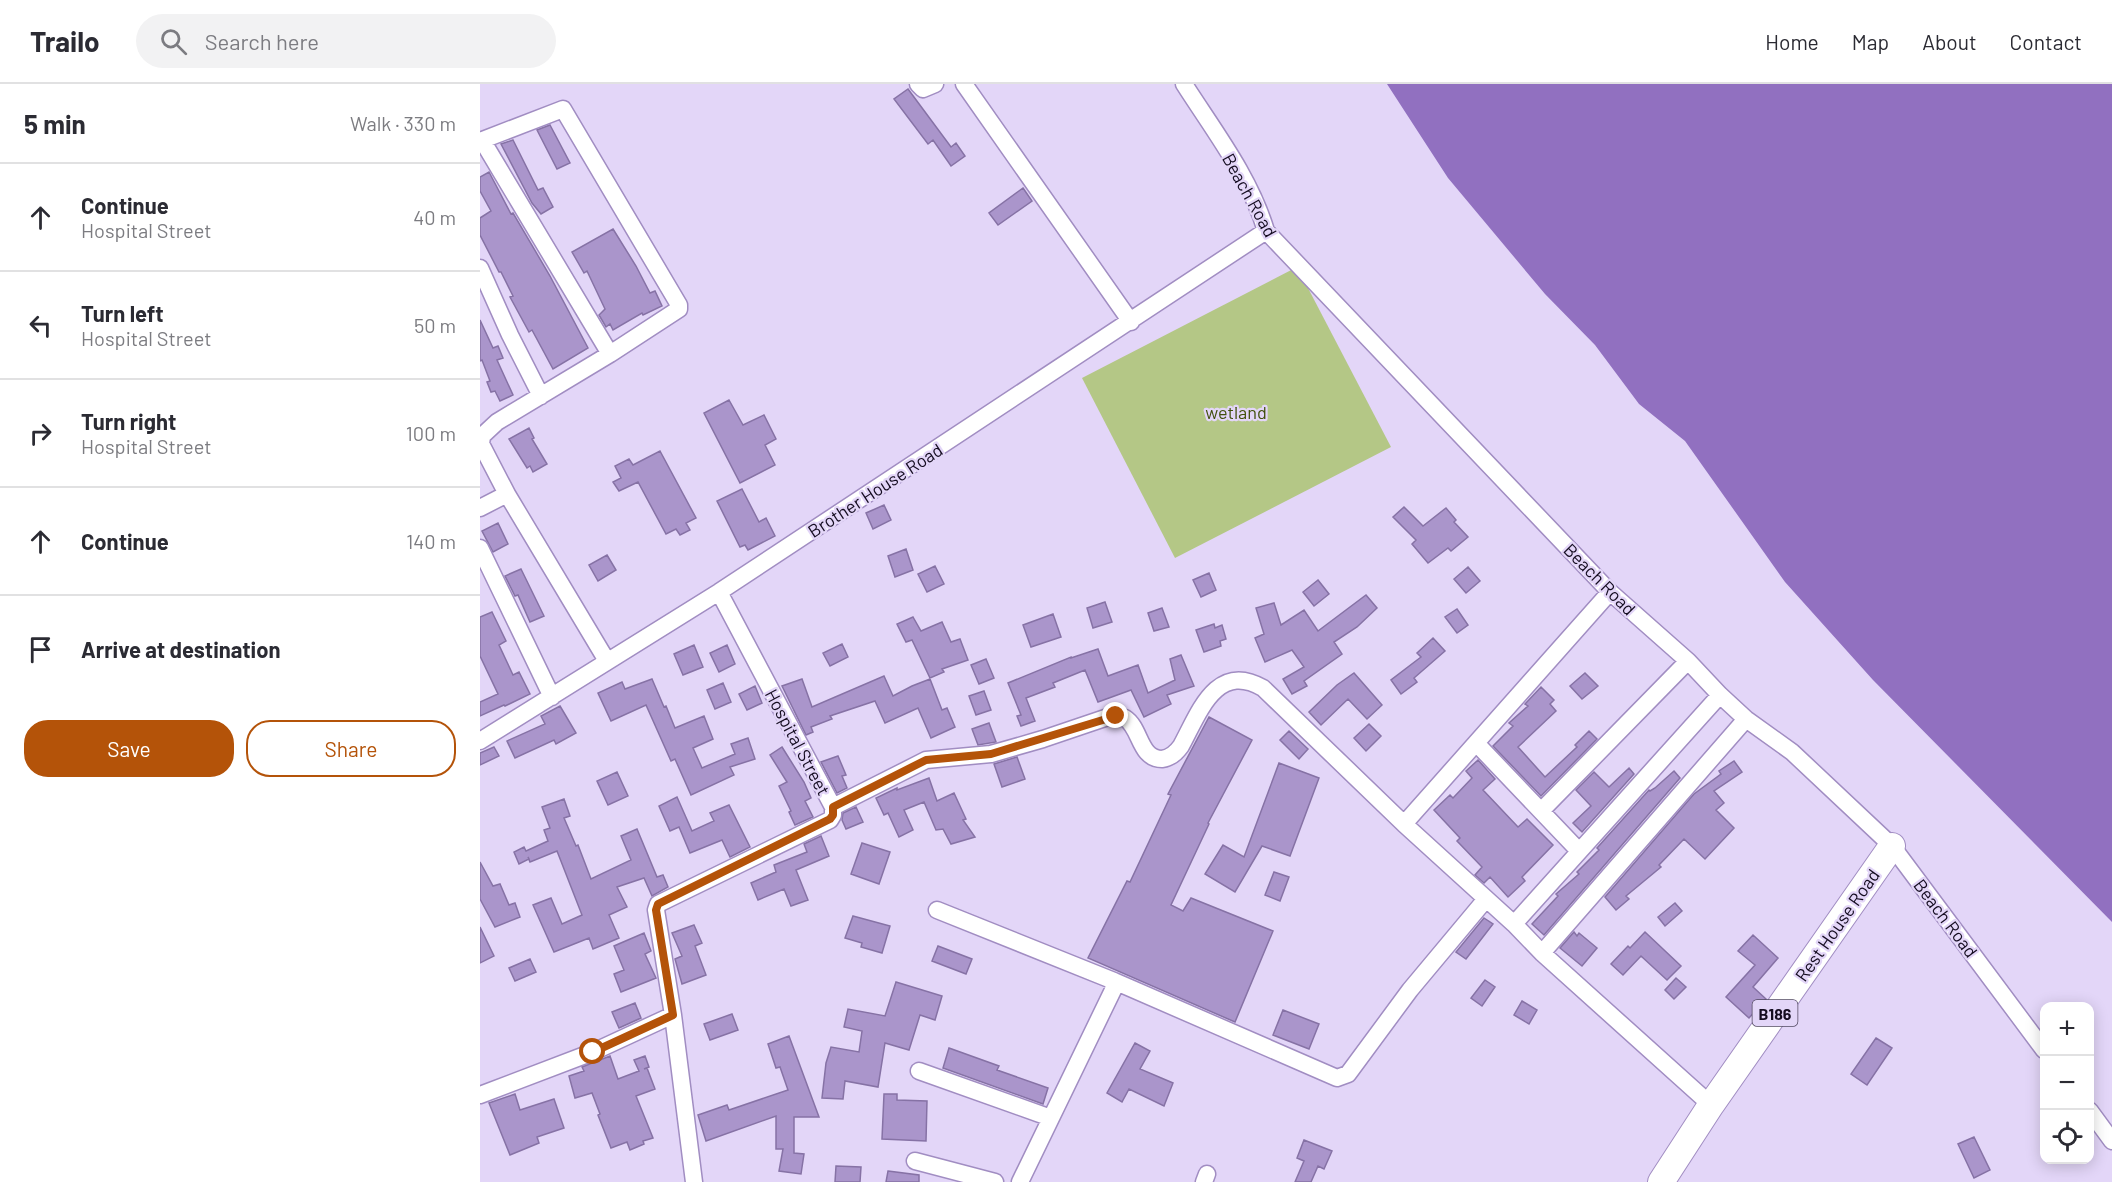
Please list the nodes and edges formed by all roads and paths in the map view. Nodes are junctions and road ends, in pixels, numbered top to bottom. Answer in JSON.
{"nodes":[{"id":1,"x":918,"y":84,"type":"edge"},
{"id":2,"x":935,"y":84,"type":"edge"},
{"id":3,"x":964,"y":84,"type":"edge"},
{"id":4,"x":1184,"y":84,"type":"edge"},
{"id":5,"x":481,"y":141,"type":"edge"},
{"id":6,"x":1266,"y":231,"type":"junction"},
{"id":7,"x":480,"y":268,"type":"edge"},
{"id":8,"x":1131,"y":322,"type":"junction"},
{"id":9,"x":610,"y":354,"type":"junction"},
{"id":10,"x":541,"y":396,"type":"junction"},
{"id":11,"x":488,"y":423,"type":"edge"},
{"id":12,"x":507,"y":494,"type":"junction"},
{"id":13,"x":480,"y":508,"type":"edge"},
{"id":14,"x":480,"y":548,"type":"edge"},
{"id":15,"x":719,"y":592,"type":"junction"},
{"id":16,"x":1611,"y":592,"type":"junction"},
{"id":17,"x":607,"y":661,"type":"junction"},
{"id":18,"x":1688,"y":661,"type":"junction"},
{"id":19,"x":1720,"y":695,"type":"junction"},
{"id":20,"x":552,"y":697,"type":"junction"},
{"id":21,"x":1746,"y":719,"type":"junction"},
{"id":22,"x":480,"y":741,"type":"edge"},
{"id":23,"x":1477,"y":744,"type":"junction"},
{"id":24,"x":833,"y":807,"type":"junction"},
{"id":25,"x":1542,"y":810,"type":"junction"},
{"id":26,"x":1404,"y":824,"type":"junction"},
{"id":27,"x":1893,"y":846,"type":"junction"},
{"id":28,"x":1580,"y":851,"type":"junction"},
{"id":29,"x":1486,"y":899,"type":"junction"},
{"id":30,"x":937,"y":910,"type":"dead end"},
{"id":31,"x":1514,"y":924,"type":"junction"},
{"id":32,"x":1542,"y":952,"type":"junction"},
{"id":33,"x":1114,"y":981,"type":"junction"},
{"id":34,"x":673,"y":1015,"type":"junction"},
{"id":35,"x":2040,"y":1045,"type":"edge"},
{"id":36,"x":920,"y":1071,"type":"dead end"},
{"id":37,"x":480,"y":1095,"type":"edge"},
{"id":38,"x":1711,"y":1105,"type":"junction"},
{"id":39,"x":2094,"y":1116,"type":"edge"},
{"id":40,"x":1051,"y":1118,"type":"junction"},
{"id":41,"x":2112,"y":1141,"type":"edge"},
{"id":42,"x":915,"y":1161,"type":"dead end"},
{"id":43,"x":694,"y":1182,"type":"edge"},
{"id":44,"x":995,"y":1182,"type":"edge"},
{"id":45,"x":1020,"y":1182,"type":"edge"},
{"id":46,"x":1661,"y":1182,"type":"edge"}],
"edges":[{"from":1,"to":2,"type":"street"},
{"from":3,"to":8,"type":"street"},
{"from":4,"to":6,"type":"street","name":"Beach Road"},
{"from":5,"to":9,"type":"street"},
{"from":5,"to":9,"type":"street"},
{"from":6,"to":8,"type":"street","name":"Brother House Road"},
{"from":6,"to":16,"type":"street","name":"Beach Road"},
{"from":7,"to":10,"type":"street"},
{"from":8,"to":15,"type":"street","name":"Brother House Road"},
{"from":9,"to":10,"type":"street"},
{"from":10,"to":11,"type":"street"},
{"from":11,"to":12,"type":"street"},
{"from":12,"to":13,"type":"street"},
{"from":12,"to":17,"type":"street"},
{"from":14,"to":20,"type":"street"},
{"from":15,"to":17,"type":"street","name":"Brother House Road"},
{"from":15,"to":24,"type":"street","name":"Hospital Street"},
{"from":16,"to":18,"type":"street","name":"Beach Road"},
{"from":16,"to":23,"type":"street"},
{"from":17,"to":20,"type":"street","name":"Brother House Road"},
{"from":18,"to":19,"type":"street","name":"Beach Road"},
{"from":18,"to":25,"type":"street"},
{"from":19,"to":21,"type":"street","name":"Beach Road"},
{"from":19,"to":28,"type":"street"},
{"from":20,"to":22,"type":"street","name":"Brother House Road"},
{"from":21,"to":27,"type":"street","name":"Beach Road"},
{"from":21,"to":32,"type":"street"},
{"from":23,"to":25,"type":"street"},
{"from":23,"to":26,"type":"street"},
{"from":24,"to":26,"type":"street"},
{"from":24,"to":34,"type":"street","name":"Hospital Street"},
{"from":25,"to":28,"type":"street"},
{"from":26,"to":29,"type":"street"},
{"from":27,"to":35,"type":"street","name":"Beach Road"},
{"from":27,"to":38,"type":"main road","name":"Rest House Road","number":"B186"},
{"from":28,"to":31,"type":"street"},
{"from":29,"to":31,"type":"street"},
{"from":29,"to":33,"type":"street"},
{"from":30,"to":33,"type":"street"},
{"from":31,"to":32,"type":"street"},
{"from":32,"to":38,"type":"street"},
{"from":33,"to":40,"type":"street"},
{"from":34,"to":37,"type":"street"},
{"from":34,"to":43,"type":"street"},
{"from":36,"to":40,"type":"street"},
{"from":38,"to":46,"type":"main road","name":"Rest House Road","number":"B186"},
{"from":39,"to":41,"type":"street"},
{"from":40,"to":45,"type":"street"},
{"from":42,"to":44,"type":"street"}]}
